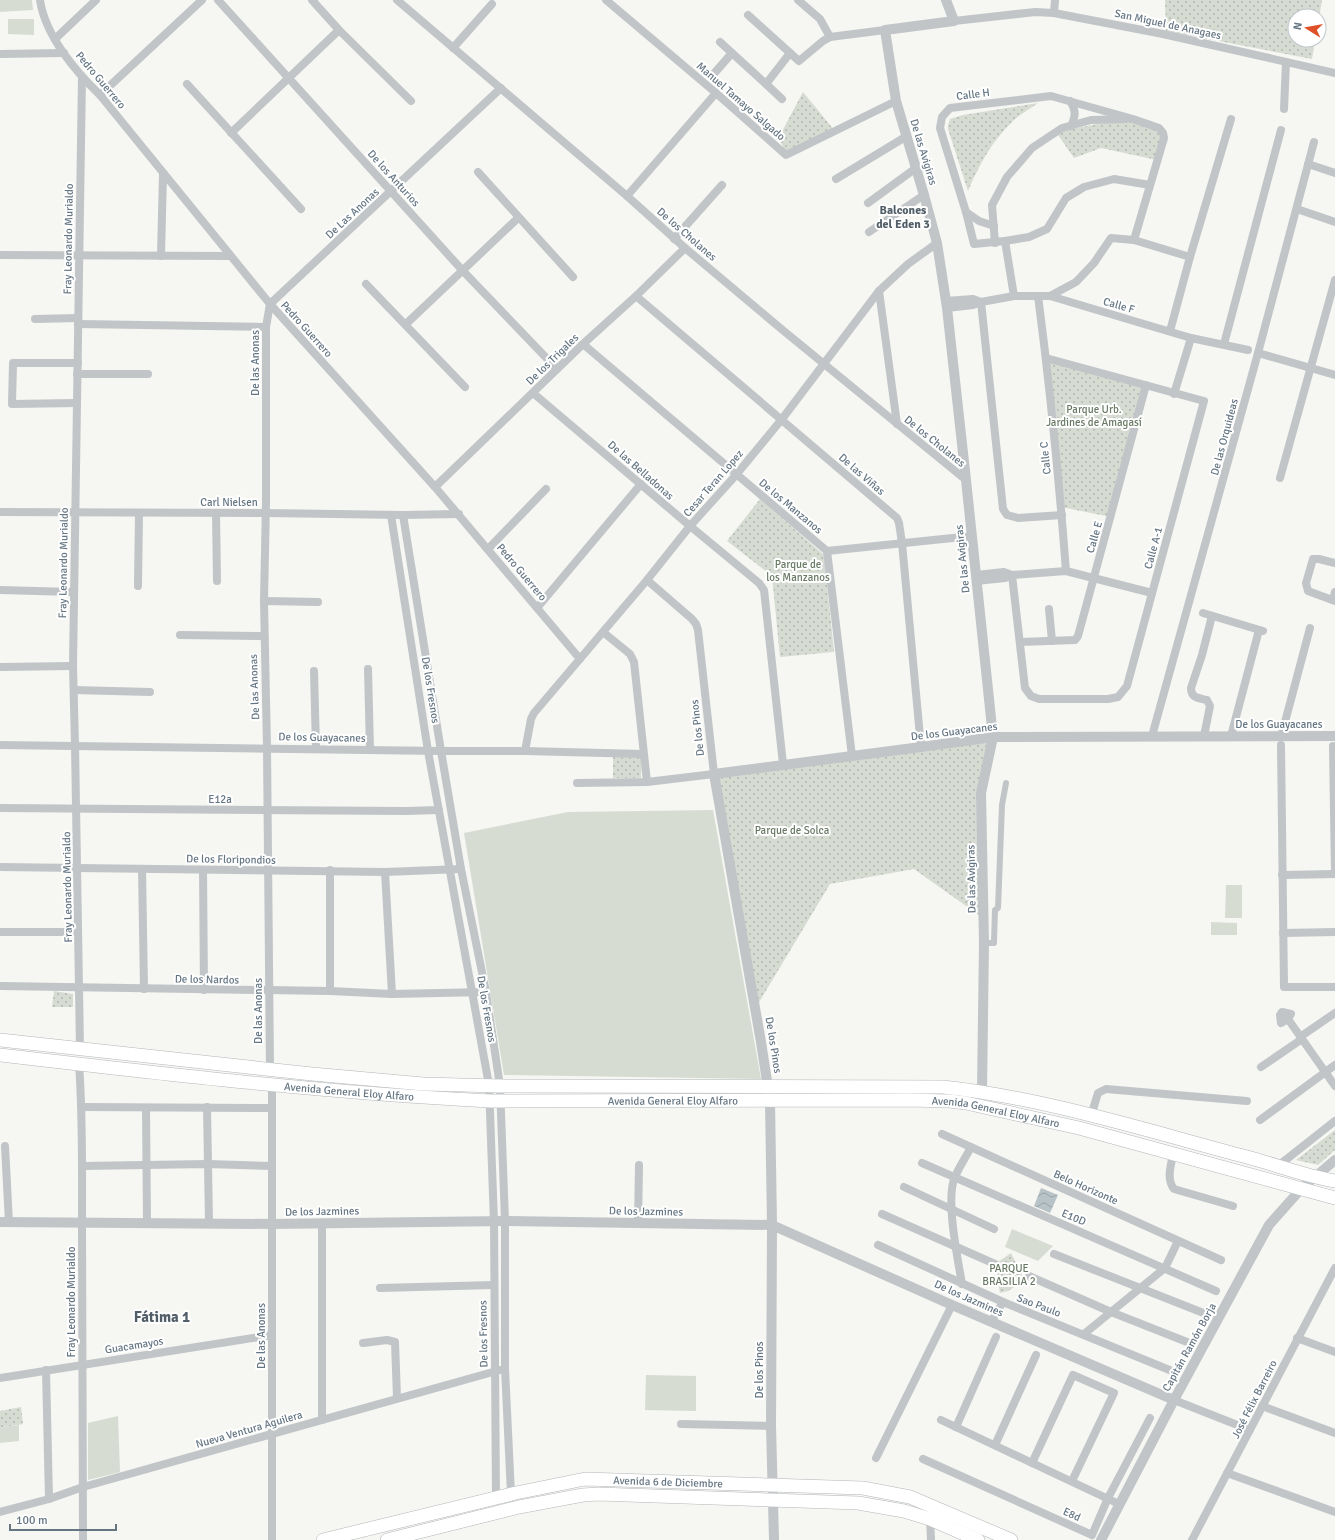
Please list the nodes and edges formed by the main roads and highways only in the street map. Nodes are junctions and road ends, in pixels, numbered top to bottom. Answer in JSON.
{"nodes":[{"id":1,"x":0,"y":1040,"type":"edge"},
{"id":2,"x":0,"y":1055,"type":"edge"},
{"id":3,"x":1335,"y":1181,"type":"edge"},
{"id":4,"x":1335,"y":1198,"type":"edge"},
{"id":5,"x":323,"y":1540,"type":"edge"},
{"id":6,"x":387,"y":1540,"type":"edge"},
{"id":7,"x":978,"y":1540,"type":"edge"},
{"id":8,"x":1010,"y":1540,"type":"edge"}],
"edges":[{"from":1,"to":3,"type":"main road","name":"Avenida General Eloy Alfaro"},
{"from":2,"to":4,"type":"main road","name":"Avenida General Eloy Alfaro"},
{"from":5,"to":8,"type":"main road","name":"Avenida 6 de Diciembre"},
{"from":6,"to":7,"type":"main road","name":"Avenida 6 de Diciembre"}]}
